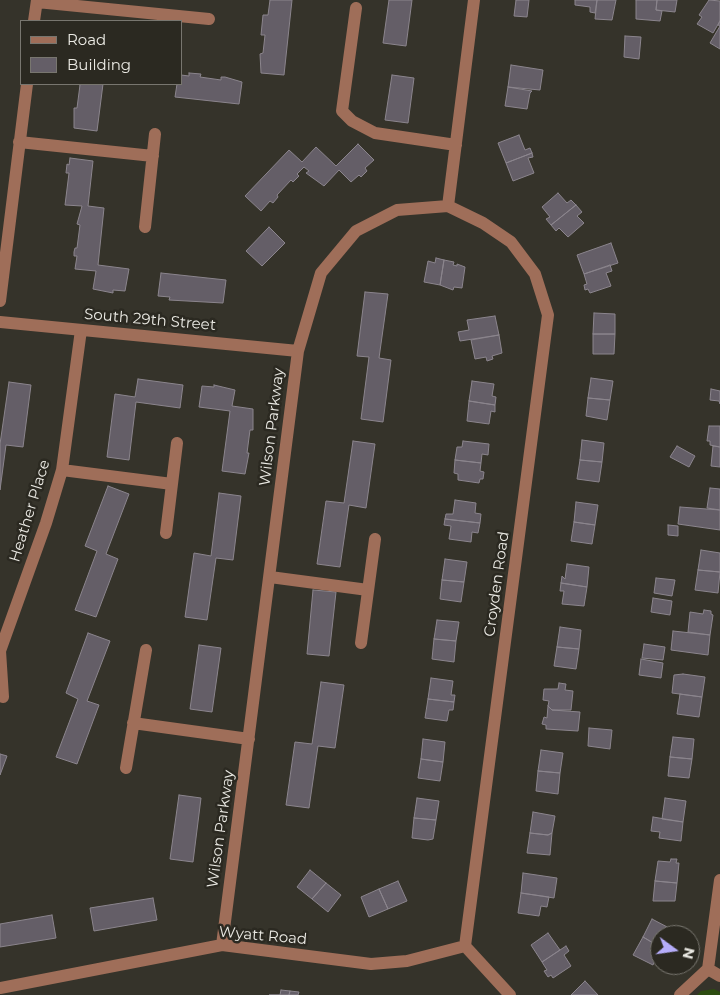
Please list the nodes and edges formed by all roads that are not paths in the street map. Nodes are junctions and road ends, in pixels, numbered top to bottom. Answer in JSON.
{"nodes":[{"id":1,"x":474,"y":0,"type":"edge"},
{"id":2,"x":37,"y":1,"type":"edge"},
{"id":3,"x":356,"y":8,"type":"dead end"},
{"id":4,"x":209,"y":19,"type":"dead end"},
{"id":5,"x":34,"y":20,"type":"edge"},
{"id":6,"x":26,"y":85,"type":"edge"},
{"id":7,"x":155,"y":134,"type":"dead end"},
{"id":8,"x":20,"y":142,"type":"junction"},
{"id":9,"x":456,"y":145,"type":"junction"},
{"id":10,"x":153,"y":156,"type":"junction"},
{"id":11,"x":448,"y":206,"type":"junction"},
{"id":12,"x":145,"y":227,"type":"dead end"},
{"id":13,"x":0,"y":301,"type":"edge"},
{"id":14,"x":0,"y":322,"type":"edge"},
{"id":15,"x":81,"y":330,"type":"junction"},
{"id":16,"x":298,"y":351,"type":"junction"},
{"id":17,"x":177,"y":442,"type":"dead end"},
{"id":18,"x":62,"y":470,"type":"junction"},
{"id":19,"x":172,"y":484,"type":"junction"},
{"id":20,"x":166,"y":533,"type":"dead end"},
{"id":21,"x":375,"y":539,"type":"dead end"},
{"id":22,"x":270,"y":577,"type":"junction"},
{"id":23,"x":368,"y":590,"type":"junction"},
{"id":24,"x":361,"y":642,"type":"dead end"},
{"id":25,"x":146,"y":650,"type":"dead end"},
{"id":26,"x":1,"y":679,"type":"edge"},
{"id":27,"x":3,"y":698,"type":"dead end"},
{"id":28,"x":134,"y":723,"type":"junction"},
{"id":29,"x":249,"y":739,"type":"junction"},
{"id":30,"x":126,"y":768,"type":"dead end"},
{"id":31,"x":720,"y":880,"type":"edge"},
{"id":32,"x":222,"y":945,"type":"junction"},
{"id":33,"x":465,"y":946,"type":"junction"},
{"id":34,"x":708,"y":969,"type":"junction"},
{"id":35,"x":720,"y":976,"type":"edge"},
{"id":36,"x":0,"y":988,"type":"edge"},
{"id":37,"x":510,"y":995,"type":"edge"},
{"id":38,"x":680,"y":995,"type":"edge"}],
"edges":[{"from":1,"to":9,"type":"street"},
{"from":2,"to":4,"type":"street"},
{"from":2,"to":5,"type":"street"},
{"from":3,"to":9,"type":"street"},
{"from":6,"to":8,"type":"street"},
{"from":7,"to":10,"type":"street"},
{"from":8,"to":10,"type":"street"},
{"from":8,"to":13,"type":"street"},
{"from":9,"to":11,"type":"street"},
{"from":10,"to":12,"type":"street"},
{"from":11,"to":16,"type":"street","name":"Wilson Parkway"},
{"from":11,"to":33,"type":"street","name":"Croyden Road"},
{"from":14,"to":15,"type":"street","name":"South 29th Street"},
{"from":15,"to":16,"type":"street","name":"South 29th Street"},
{"from":15,"to":18,"type":"street","name":"Heather Place"},
{"from":16,"to":22,"type":"street","name":"Wilson Parkway"},
{"from":17,"to":19,"type":"street"},
{"from":18,"to":19,"type":"street"},
{"from":18,"to":26,"type":"street","name":"Heather Place"},
{"from":19,"to":20,"type":"street"},
{"from":21,"to":23,"type":"street"},
{"from":22,"to":23,"type":"street"},
{"from":22,"to":29,"type":"street","name":"Wilson Parkway"},
{"from":23,"to":24,"type":"street"},
{"from":25,"to":28,"type":"street"},
{"from":26,"to":27,"type":"street","name":"Heather Place"},
{"from":28,"to":29,"type":"street"},
{"from":28,"to":30,"type":"street"},
{"from":29,"to":32,"type":"street","name":"Wilson Parkway"},
{"from":31,"to":34,"type":"street"},
{"from":32,"to":33,"type":"street","name":"Wyatt Road"},
{"from":32,"to":36,"type":"street","name":"Wyatt Road"},
{"from":33,"to":37,"type":"street"},
{"from":34,"to":35,"type":"street"},
{"from":34,"to":38,"type":"street"}]}
